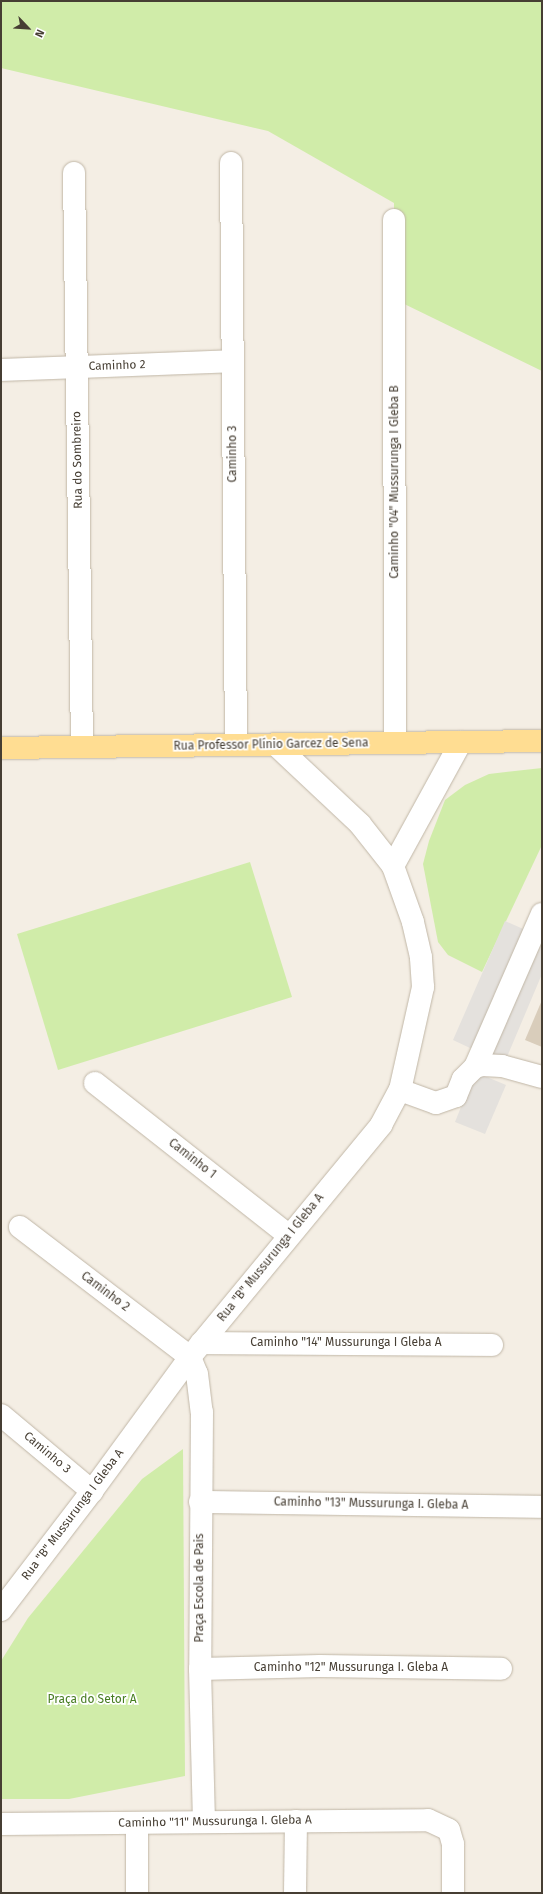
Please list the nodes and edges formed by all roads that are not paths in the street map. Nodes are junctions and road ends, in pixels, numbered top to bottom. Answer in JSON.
{"nodes":[{"id":1,"x":231,"y":163,"type":"dead end"},
{"id":2,"x":74,"y":173,"type":"dead end"},
{"id":3,"x":394,"y":220,"type":"dead end"},
{"id":4,"x":233,"y":361,"type":"junction"},
{"id":5,"x":77,"y":368,"type":"junction"},
{"id":6,"x":1,"y":370,"type":"edge"},
{"id":7,"x":542,"y":741,"type":"edge"},
{"id":8,"x":461,"y":742,"type":"junction"},
{"id":9,"x":395,"y":743,"type":"junction"},
{"id":10,"x":236,"y":745,"type":"junction"},
{"id":11,"x":276,"y":745,"type":"junction"},
{"id":12,"x":82,"y":747,"type":"junction"},
{"id":13,"x":1,"y":748,"type":"edge"},
{"id":14,"x":393,"y":866,"type":"junction"},
{"id":15,"x":542,"y":914,"type":"edge"},
{"id":16,"x":475,"y":1067,"type":"junction"},
{"id":17,"x":542,"y":1076,"type":"edge"},
{"id":18,"x":95,"y":1083,"type":"dead end"},
{"id":19,"x":400,"y":1090,"type":"junction"},
{"id":20,"x":20,"y":1227,"type":"dead end"},
{"id":21,"x":288,"y":1235,"type":"junction"},
{"id":22,"x":492,"y":1345,"type":"dead end"},
{"id":23,"x":195,"y":1350,"type":"junction"},
{"id":24,"x":1,"y":1415,"type":"edge"},
{"id":25,"x":92,"y":1491,"type":"junction"},
{"id":26,"x":200,"y":1502,"type":"junction"},
{"id":27,"x":542,"y":1506,"type":"edge"},
{"id":28,"x":1,"y":1610,"type":"edge"},
{"id":29,"x":200,"y":1669,"type":"junction"},
{"id":30,"x":501,"y":1669,"type":"dead end"},
{"id":31,"x":204,"y":1821,"type":"junction"},
{"id":32,"x":296,"y":1821,"type":"junction"},
{"id":33,"x":1,"y":1824,"type":"edge"},
{"id":34,"x":137,"y":1824,"type":"junction"},
{"id":35,"x":137,"y":1893,"type":"edge"},
{"id":36,"x":295,"y":1893,"type":"edge"},
{"id":37,"x":453,"y":1893,"type":"edge"}],
"edges":[{"from":1,"to":4,"type":"street","name":"Caminho 3"},
{"from":2,"to":5,"type":"street","name":"Rua do Sombreiro"},
{"from":3,"to":9,"type":"street","name":"Caminho \"04\" Mussurunga I Gleba B"},
{"from":4,"to":5,"type":"street","name":"Caminho 2"},
{"from":4,"to":10,"type":"street","name":"Caminho 3"},
{"from":5,"to":6,"type":"street","name":"Caminho 2"},
{"from":5,"to":12,"type":"street","name":"Rua do Sombreiro"},
{"from":7,"to":8,"type":"main road","name":"Rua Professor Plínio Garcez de Sena"},
{"from":8,"to":9,"type":"main road","name":"Rua Professor Plínio Garcez de Sena"},
{"from":8,"to":14,"type":"street"},
{"from":9,"to":11,"type":"main road","name":"Rua Professor Plínio Garcez de Sena"},
{"from":10,"to":11,"type":"main road","name":"Rua Professor Plínio Garcez de Sena"},
{"from":10,"to":12,"type":"main road","name":"Rua Professor Plínio Garcez de Sena"},
{"from":11,"to":14,"type":"street","name":"Rua \"B\" Mussurunga I Gleba A"},
{"from":12,"to":13,"type":"main road","name":"Rua Professor Plínio Garcez de Sena"},
{"from":14,"to":19,"type":"street","name":"Rua \"B\" Mussurunga I Gleba A"},
{"from":15,"to":16,"type":"street"},
{"from":16,"to":17,"type":"street"},
{"from":16,"to":19,"type":"street"},
{"from":18,"to":21,"type":"street","name":"Caminho 1"},
{"from":19,"to":21,"type":"street","name":"Rua \"B\" Mussurunga I Gleba A"},
{"from":20,"to":23,"type":"street","name":"Caminho 2"},
{"from":21,"to":23,"type":"street","name":"Rua \"B\" Mussurunga I Gleba A"},
{"from":22,"to":23,"type":"street","name":"Caminho \"14\" Mussurunga I Gleba A"},
{"from":23,"to":25,"type":"street","name":"Rua \"B\" Mussurunga I Gleba A"},
{"from":23,"to":26,"type":"street","name":"Praça Escola de Pais"},
{"from":24,"to":25,"type":"street","name":"Caminho 3"},
{"from":25,"to":28,"type":"street","name":"Rua \"B\" Mussurunga I Gleba A"},
{"from":26,"to":27,"type":"street","name":"Caminho \"13\" Mussurunga I. Gleba A"},
{"from":26,"to":29,"type":"street","name":"Praça Escola de Pais"},
{"from":29,"to":30,"type":"street","name":"Caminho \"12\" Mussurunga I. Gleba A"},
{"from":29,"to":31,"type":"street","name":"Praça Escola de Pais"},
{"from":31,"to":32,"type":"street","name":"Caminho \"11\" Mussurunga I. Gleba A"},
{"from":31,"to":34,"type":"street","name":"Caminho \"11\" Mussurunga I. Gleba A"},
{"from":32,"to":36,"type":"street"},
{"from":32,"to":37,"type":"street","name":"Caminho \"11\" Mussurunga I. Gleba A"},
{"from":33,"to":34,"type":"street","name":"Caminho \"11\" Mussurunga I. Gleba A"},
{"from":34,"to":35,"type":"street"}]}
